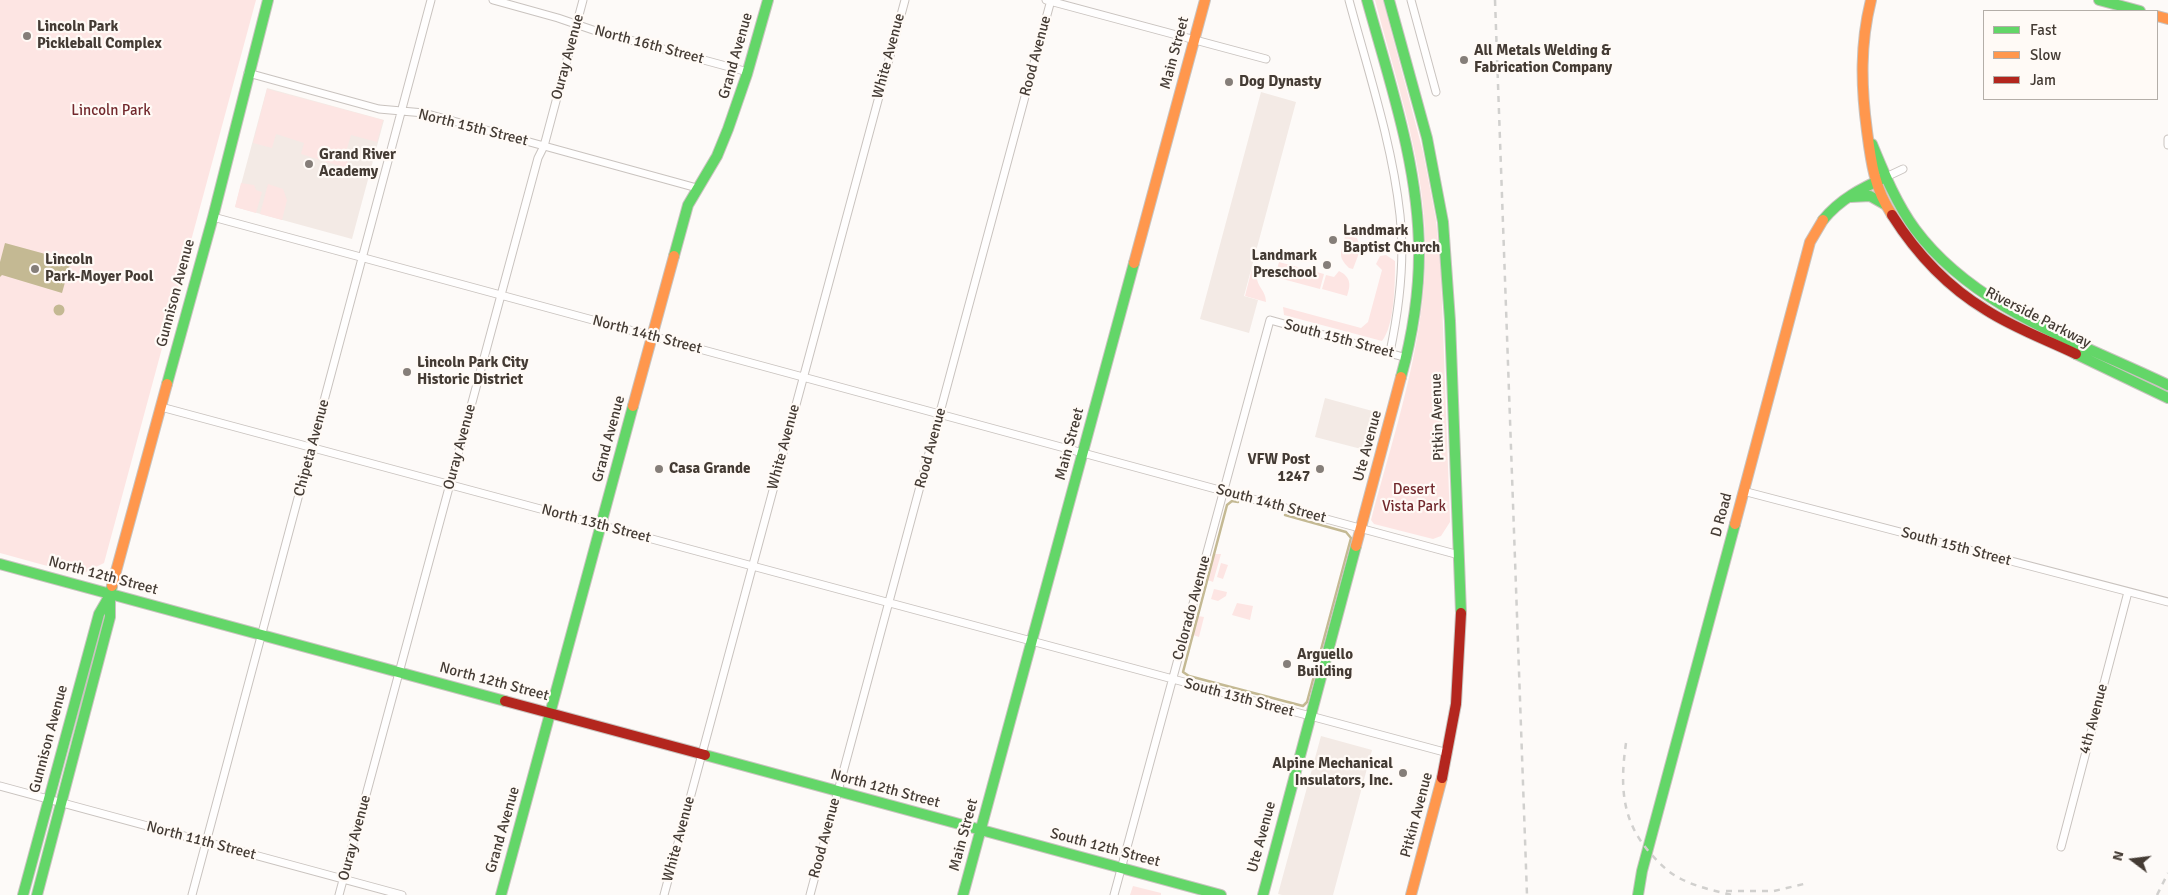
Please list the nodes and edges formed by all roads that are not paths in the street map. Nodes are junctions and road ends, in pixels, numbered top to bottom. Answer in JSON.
{"nodes":[{"id":1,"x":268,"y":0,"type":"edge"},
{"id":2,"x":431,"y":0,"type":"edge"},
{"id":3,"x":493,"y":0,"type":"edge"},
{"id":4,"x":583,"y":0,"type":"edge"},
{"id":5,"x":768,"y":0,"type":"edge"},
{"id":6,"x":904,"y":0,"type":"edge"},
{"id":7,"x":1049,"y":0,"type":"edge"},
{"id":8,"x":1205,"y":0,"type":"edge"},
{"id":9,"x":1349,"y":0,"type":"edge"},
{"id":10,"x":1367,"y":0,"type":"edge"},
{"id":11,"x":1389,"y":0,"type":"edge"},
{"id":12,"x":1411,"y":0,"type":"edge"},
{"id":13,"x":1871,"y":0,"type":"edge"},
{"id":14,"x":2099,"y":0,"type":"edge"},
{"id":15,"x":2136,"y":10,"type":"edge"},
{"id":16,"x":576,"y":25,"type":"junction"},
{"id":17,"x":1194,"y":40,"type":"junction"},
{"id":18,"x":1266,"y":58,"type":"dead end"},
{"id":19,"x":748,"y":72,"type":"junction"},
{"id":20,"x":248,"y":73,"type":"junction"},
{"id":21,"x":1436,"y":92,"type":"dead end"},
{"id":22,"x":402,"y":112,"type":"junction"},
{"id":23,"x":1867,"y":134,"type":"junction"},
{"id":24,"x":544,"y":146,"type":"junction"},
{"id":25,"x":1903,"y":169,"type":"dead end"},
{"id":26,"x":1886,"y":177,"type":"junction"},
{"id":27,"x":1876,"y":181,"type":"junction"},
{"id":28,"x":697,"y":188,"type":"junction"},
{"id":29,"x":1845,"y":198,"type":"junction"},
{"id":30,"x":1888,"y":206,"type":"junction"},
{"id":31,"x":213,"y":217,"type":"junction"},
{"id":32,"x":362,"y":258,"type":"junction"},
{"id":33,"x":501,"y":296,"type":"junction"},
{"id":34,"x":1270,"y":320,"type":"joint"},
{"id":35,"x":652,"y":337,"type":"junction"},
{"id":36,"x":1390,"y":352,"type":"junction"},
{"id":37,"x":1407,"y":358,"type":"junction"},
{"id":38,"x":803,"y":378,"type":"junction"},
{"id":39,"x":2168,"y":385,"type":"edge"},
{"id":40,"x":2168,"y":398,"type":"edge"},
{"id":41,"x":161,"y":407,"type":"junction"},
{"id":42,"x":940,"y":415,"type":"junction"},
{"id":43,"x":312,"y":447,"type":"junction"},
{"id":44,"x":1083,"y":453,"type":"junction"},
{"id":45,"x":450,"y":484,"type":"junction"},
{"id":46,"x":1224,"y":491,"type":"junction"},
{"id":47,"x":1743,"y":492,"type":"junction"},
{"id":48,"x":601,"y":525,"type":"junction"},
{"id":49,"x":1361,"y":528,"type":"junction"},
{"id":50,"x":1459,"y":555,"type":"junction"},
{"id":51,"x":0,"y":564,"type":"edge"},
{"id":52,"x":752,"y":567,"type":"junction"},
{"id":53,"x":2128,"y":592,"type":"junction"},
{"id":54,"x":110,"y":594,"type":"junction"},
{"id":55,"x":2168,"y":602,"type":"edge"},
{"id":56,"x":889,"y":604,"type":"junction"},
{"id":57,"x":262,"y":635,"type":"junction"},
{"id":58,"x":1031,"y":642,"type":"junction"},
{"id":59,"x":399,"y":672,"type":"junction"},
{"id":60,"x":1172,"y":680,"type":"junction"},
{"id":61,"x":550,"y":713,"type":"junction"},
{"id":62,"x":1310,"y":717,"type":"junction"},
{"id":63,"x":1448,"y":753,"type":"junction"},
{"id":64,"x":701,"y":755,"type":"junction"},
{"id":65,"x":0,"y":786,"type":"edge"},
{"id":66,"x":838,"y":792,"type":"junction"},
{"id":67,"x":48,"y":799,"type":"junction"},
{"id":68,"x":62,"y":803,"type":"junction"},
{"id":69,"x":980,"y":830,"type":"junction"},
{"id":70,"x":206,"y":842,"type":"junction"},
{"id":71,"x":2061,"y":847,"type":"dead end"},
{"id":72,"x":1122,"y":868,"type":"junction"},
{"id":73,"x":344,"y":879,"type":"junction"},
{"id":74,"x":22,"y":895,"type":"edge"},
{"id":75,"x":37,"y":895,"type":"edge"},
{"id":76,"x":192,"y":895,"type":"edge"},
{"id":77,"x":339,"y":895,"type":"edge"},
{"id":78,"x":402,"y":895,"type":"edge"},
{"id":79,"x":501,"y":895,"type":"edge"},
{"id":80,"x":664,"y":895,"type":"edge"},
{"id":81,"x":810,"y":895,"type":"edge"},
{"id":82,"x":963,"y":895,"type":"edge"},
{"id":83,"x":1114,"y":895,"type":"edge"},
{"id":84,"x":1221,"y":895,"type":"edge"},
{"id":85,"x":1263,"y":895,"type":"edge"},
{"id":86,"x":1411,"y":895,"type":"edge"},
{"id":87,"x":1638,"y":895,"type":"edge"}],
"edges":[{"from":1,"to":20,"type":"main road","name":"Gunnison Avenue"},
{"from":2,"to":22,"type":"street","name":"Chipeta Avenue"},
{"from":3,"to":16,"type":"street","name":"North 16th Street"},
{"from":4,"to":16,"type":"street","name":"Ouray Avenue"},
{"from":5,"to":19,"type":"main road","name":"Grand Avenue"},
{"from":6,"to":38,"type":"street","name":"White Avenue"},
{"from":7,"to":17,"type":"street"},
{"from":7,"to":42,"type":"street","name":"Rood Avenue"},
{"from":8,"to":17,"type":"main road","name":"Main Street"},
{"from":9,"to":36,"type":"street"},
{"from":10,"to":37,"type":"main road","name":"Ute Avenue"},
{"from":11,"to":50,"type":"main road","name":"Pitkin Avenue"},
{"from":12,"to":21,"type":"street"},
{"from":13,"to":23,"type":"main road","name":"Riverside Parkway"},
{"from":14,"to":15,"type":"main road"},
{"from":16,"to":19,"type":"street","name":"North 16th Street"},
{"from":16,"to":24,"type":"street","name":"Ouray Avenue"},
{"from":17,"to":18,"type":"street"},
{"from":17,"to":44,"type":"main road","name":"Main Street"},
{"from":19,"to":28,"type":"main road","name":"Grand Avenue"},
{"from":20,"to":22,"type":"street","name":"North 15th Street"},
{"from":20,"to":31,"type":"main road","name":"Gunnison Avenue"},
{"from":22,"to":24,"type":"street","name":"North 15th Street"},
{"from":22,"to":32,"type":"street","name":"Chipeta Avenue"},
{"from":23,"to":26,"type":"main road","name":"Riverside Parkway"},
{"from":23,"to":27,"type":"main road","name":"Riverside Parkway"},
{"from":24,"to":28,"type":"street","name":"North 15th Street"},
{"from":24,"to":33,"type":"street","name":"Ouray Avenue"},
{"from":25,"to":26,"type":"street"},
{"from":26,"to":27,"type":"main road","name":"D Road"},
{"from":26,"to":39,"type":"main road","name":"Riverside Parkway"},
{"from":27,"to":29,"type":"main road","name":"D Road"},
{"from":27,"to":30,"type":"main road","name":"Riverside Parkway"},
{"from":28,"to":35,"type":"main road","name":"Grand Avenue"},
{"from":29,"to":30,"type":"main road"},
{"from":29,"to":47,"type":"main road","name":"D Road"},
{"from":30,"to":40,"type":"main road","name":"Riverside Parkway"},
{"from":31,"to":32,"type":"street","name":"North 14th Street"},
{"from":31,"to":41,"type":"main road","name":"Gunnison Avenue"},
{"from":32,"to":33,"type":"street","name":"North 14th Street"},
{"from":32,"to":43,"type":"street","name":"Chipeta Avenue"},
{"from":33,"to":35,"type":"street","name":"North 14th Street"},
{"from":33,"to":45,"type":"street","name":"Ouray Avenue"},
{"from":34,"to":36,"type":"street","name":"South 15th Street"},
{"from":34,"to":46,"type":"street","name":"Colorado Avenue"},
{"from":35,"to":38,"type":"street","name":"North 14th Street"},
{"from":35,"to":48,"type":"main road","name":"Grand Avenue"},
{"from":36,"to":37,"type":"street","name":"South 15th Street"},
{"from":37,"to":49,"type":"main road","name":"Ute Avenue"},
{"from":38,"to":42,"type":"street","name":"North 14th Street"},
{"from":38,"to":52,"type":"street","name":"White Avenue"},
{"from":41,"to":43,"type":"street","name":"North 13th Street"},
{"from":41,"to":54,"type":"main road","name":"Gunnison Avenue"},
{"from":42,"to":44,"type":"street","name":"North 14th Street"},
{"from":42,"to":56,"type":"street","name":"Rood Avenue"},
{"from":43,"to":45,"type":"street","name":"North 13th Street"},
{"from":43,"to":57,"type":"street","name":"Chipeta Avenue"},
{"from":44,"to":46,"type":"street","name":"South 14th Street"},
{"from":44,"to":58,"type":"main road","name":"Main Street"},
{"from":45,"to":48,"type":"street","name":"North 13th Street"},
{"from":45,"to":59,"type":"street","name":"Ouray Avenue"},
{"from":46,"to":49,"type":"street","name":"South 14th Street"},
{"from":46,"to":60,"type":"street","name":"Colorado Avenue"},
{"from":47,"to":53,"type":"street","name":"South 15th Street"},
{"from":47,"to":87,"type":"main road","name":"D Road"},
{"from":48,"to":52,"type":"street","name":"North 13th Street"},
{"from":48,"to":61,"type":"main road","name":"Grand Avenue"},
{"from":49,"to":50,"type":"street","name":"South 14th Street"},
{"from":49,"to":62,"type":"main road","name":"Ute Avenue"},
{"from":50,"to":63,"type":"main road","name":"Pitkin Avenue"},
{"from":51,"to":54,"type":"main road","name":"North 12th Street"},
{"from":52,"to":56,"type":"street","name":"North 13th Street"},
{"from":52,"to":64,"type":"street","name":"White Avenue"},
{"from":53,"to":55,"type":"street","name":"South 15th Street"},
{"from":53,"to":71,"type":"street","name":"4th Avenue"},
{"from":54,"to":57,"type":"main road","name":"North 12th Street"},
{"from":54,"to":67,"type":"main road","name":"Gunnison Avenue"},
{"from":54,"to":68,"type":"main road","name":"Gunnison Avenue"},
{"from":56,"to":58,"type":"street","name":"North 13th Street"},
{"from":56,"to":66,"type":"street","name":"Rood Avenue"},
{"from":57,"to":59,"type":"main road","name":"North 12th Street"},
{"from":57,"to":70,"type":"street","name":"Chipeta Avenue"},
{"from":58,"to":60,"type":"street","name":"South 13th Street"},
{"from":58,"to":69,"type":"main road","name":"Main Street"},
{"from":59,"to":61,"type":"main road","name":"North 12th Street"},
{"from":59,"to":73,"type":"street","name":"Ouray Avenue"},
{"from":60,"to":62,"type":"street","name":"South 13th Street"},
{"from":60,"to":72,"type":"street","name":"Colorado Avenue"},
{"from":61,"to":64,"type":"main road","name":"North 12th Street"},
{"from":61,"to":79,"type":"main road","name":"Grand Avenue"},
{"from":62,"to":63,"type":"street","name":"South 13th Street"},
{"from":62,"to":85,"type":"main road","name":"Ute Avenue"},
{"from":63,"to":86,"type":"main road","name":"Pitkin Avenue"},
{"from":64,"to":66,"type":"main road","name":"North 12th Street"},
{"from":64,"to":80,"type":"street","name":"White Avenue"},
{"from":65,"to":67,"type":"street","name":"North 11th Street"},
{"from":66,"to":69,"type":"main road","name":"North 12th Street"},
{"from":66,"to":81,"type":"street","name":"Rood Avenue"},
{"from":67,"to":68,"type":"street","name":"North 11th Street"},
{"from":67,"to":74,"type":"main road","name":"Gunnison Avenue"},
{"from":68,"to":70,"type":"street","name":"North 11th Street"},
{"from":68,"to":75,"type":"main road","name":"Gunnison Avenue"},
{"from":69,"to":72,"type":"main road","name":"South 12th Street"},
{"from":69,"to":82,"type":"main road","name":"Main Street"},
{"from":70,"to":73,"type":"street","name":"North 11th Street"},
{"from":70,"to":76,"type":"street","name":"Chipeta Avenue"},
{"from":72,"to":83,"type":"street","name":"Colorado Avenue"},
{"from":72,"to":84,"type":"main road","name":"South 12th Street"},
{"from":73,"to":77,"type":"street","name":"Ouray Avenue"},
{"from":73,"to":78,"type":"street","name":"North 11th Street"}]}
